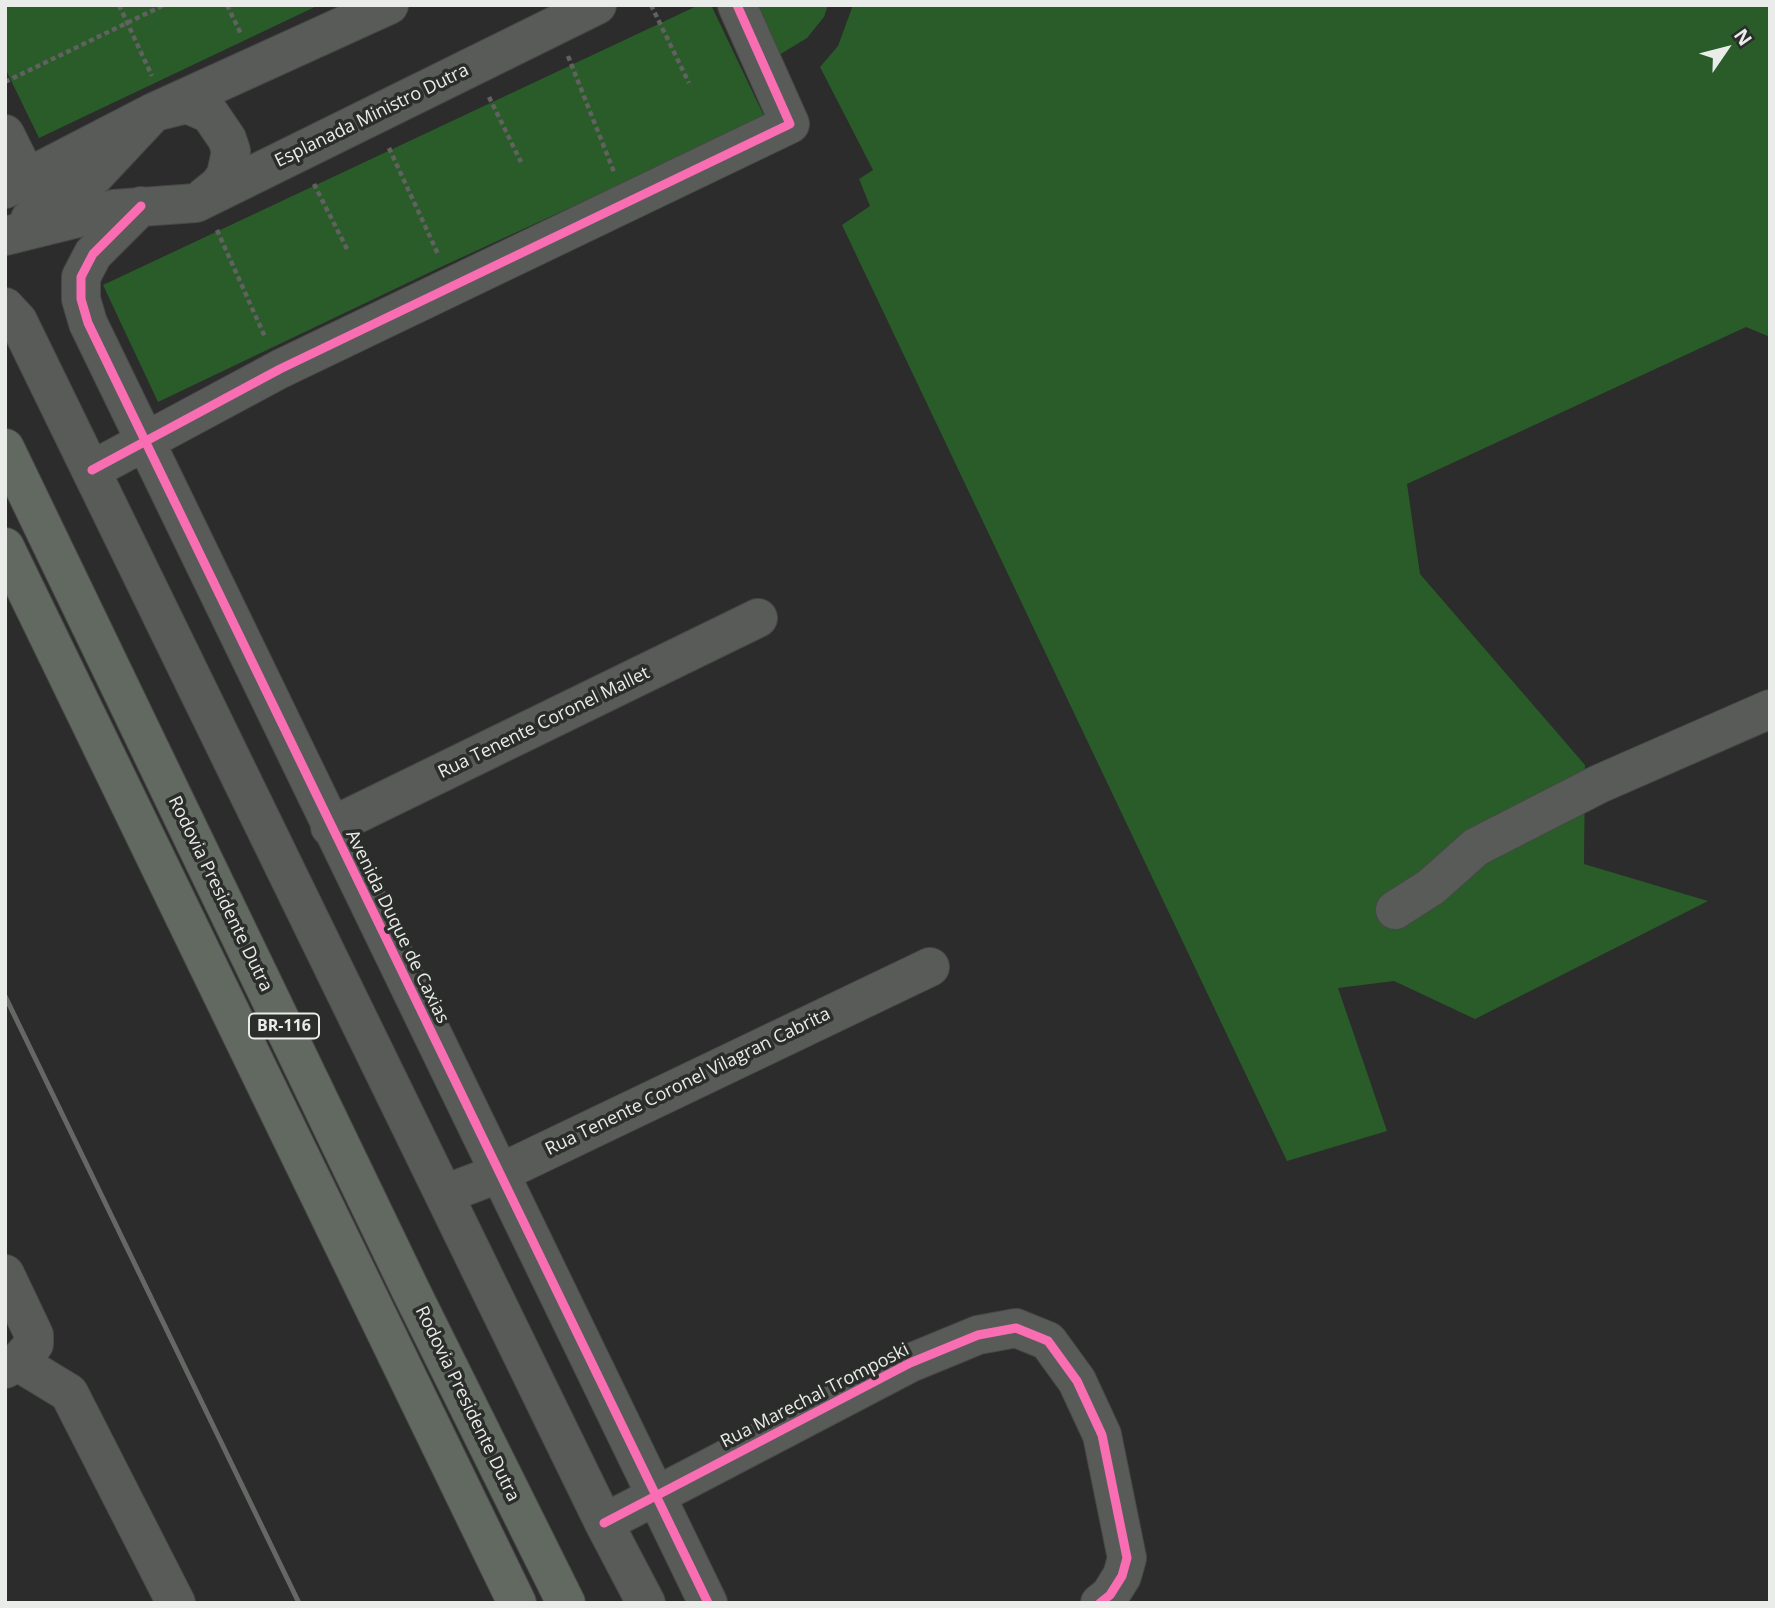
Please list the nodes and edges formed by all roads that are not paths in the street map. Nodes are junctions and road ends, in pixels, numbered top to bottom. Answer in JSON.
{"nodes":[{"id":1,"x":389,"y":5,"type":"edge"},
{"id":2,"x":597,"y":5,"type":"edge"},
{"id":3,"x":737,"y":5,"type":"edge"},
{"id":4,"x":154,"y":98,"type":"junction"},
{"id":5,"x":5,"y":134,"type":"edge"},
{"id":6,"x":16,"y":184,"type":"edge"},
{"id":7,"x":196,"y":203,"type":"junction"},
{"id":8,"x":141,"y":206,"type":"junction"},
{"id":9,"x":5,"y":235,"type":"edge"},
{"id":10,"x":5,"y":307,"type":"edge"},
{"id":11,"x":146,"y":443,"type":"junction"},
{"id":12,"x":5,"y":448,"type":"edge"},
{"id":13,"x":92,"y":470,"type":"junction"},
{"id":14,"x":5,"y":547,"type":"edge"},
{"id":15,"x":758,"y":618,"type":"dead end"},
{"id":16,"x":1770,"y":709,"type":"edge"},
{"id":17,"x":330,"y":827,"type":"junction"},
{"id":18,"x":1395,"y":910,"type":"dead end"},
{"id":19,"x":930,"y":967,"type":"dead end"},
{"id":20,"x":499,"y":1173,"type":"junction"},
{"id":21,"x":445,"y":1194,"type":"junction"},
{"id":22,"x":5,"y":1274,"type":"edge"},
{"id":23,"x":12,"y":1365,"type":"edge"},
{"id":24,"x":655,"y":1497,"type":"junction"},
{"id":25,"x":604,"y":1523,"type":"junction"},
{"id":26,"x":537,"y":1548,"type":"junction"},
{"id":27,"x":176,"y":1603,"type":"edge"},
{"id":28,"x":517,"y":1603,"type":"edge"},
{"id":29,"x":566,"y":1603,"type":"edge"},
{"id":30,"x":581,"y":1603,"type":"edge"},
{"id":31,"x":646,"y":1603,"type":"edge"},
{"id":32,"x":708,"y":1603,"type":"edge"},
{"id":33,"x":1100,"y":1603,"type":"edge"}],
"edges":[{"from":1,"to":4,"type":"street","name":"Esplanada Ministro Dutra"},
{"from":2,"to":7,"type":"street","name":"Esplanada Ministro Dutra"},
{"from":3,"to":11,"type":"street"},
{"from":4,"to":6,"type":"street","name":"Esplanada Ministro Dutra"},
{"from":4,"to":7,"type":"street"},
{"from":4,"to":9,"type":"street","name":"Esplanada Ministro Dutra"},
{"from":5,"to":6,"type":"street"},
{"from":7,"to":8,"type":"street","name":"Esplanada Ministro Dutra"},
{"from":8,"to":9,"type":"street","name":"Esplanada Ministro Dutra"},
{"from":8,"to":11,"type":"street","name":"Avenida Duque de Caxias"},
{"from":10,"to":13,"type":"street"},
{"from":11,"to":13,"type":"street"},
{"from":11,"to":17,"type":"street","name":"Avenida Duque de Caxias"},
{"from":12,"to":26,"type":"highway","name":"Rodovia Presidente Dutra","number":"BR-116"},
{"from":13,"to":21,"type":"street"},
{"from":14,"to":28,"type":"highway","number":"BR-116"},
{"from":15,"to":17,"type":"street","name":"Rua Tenente Coronel Mallet"},
{"from":16,"to":18,"type":"street"},
{"from":17,"to":20,"type":"street","name":"Avenida Duque de Caxias"},
{"from":19,"to":20,"type":"street","name":"Rua Tenente Coronel Vilagran Cabrita"},
{"from":20,"to":21,"type":"street","name":"Rua Tenente Coronel Vilagran Cabrita"},
{"from":20,"to":24,"type":"street","name":"Avenida Duque de Caxias"},
{"from":21,"to":25,"type":"street"},
{"from":22,"to":23,"type":"street"},
{"from":23,"to":27,"type":"street"},
{"from":24,"to":25,"type":"street","name":"Rua Marechal Tromposki"},
{"from":24,"to":32,"type":"street","name":"Avenida Duque de Caxias"},
{"from":24,"to":33,"type":"street","name":"Rua Marechal Tromposki"},
{"from":25,"to":31,"type":"street"},
{"from":26,"to":29,"type":"highway","name":"Rodovia Presidente Dutra","number":"BR-116"},
{"from":26,"to":30,"type":"highway"}]}
